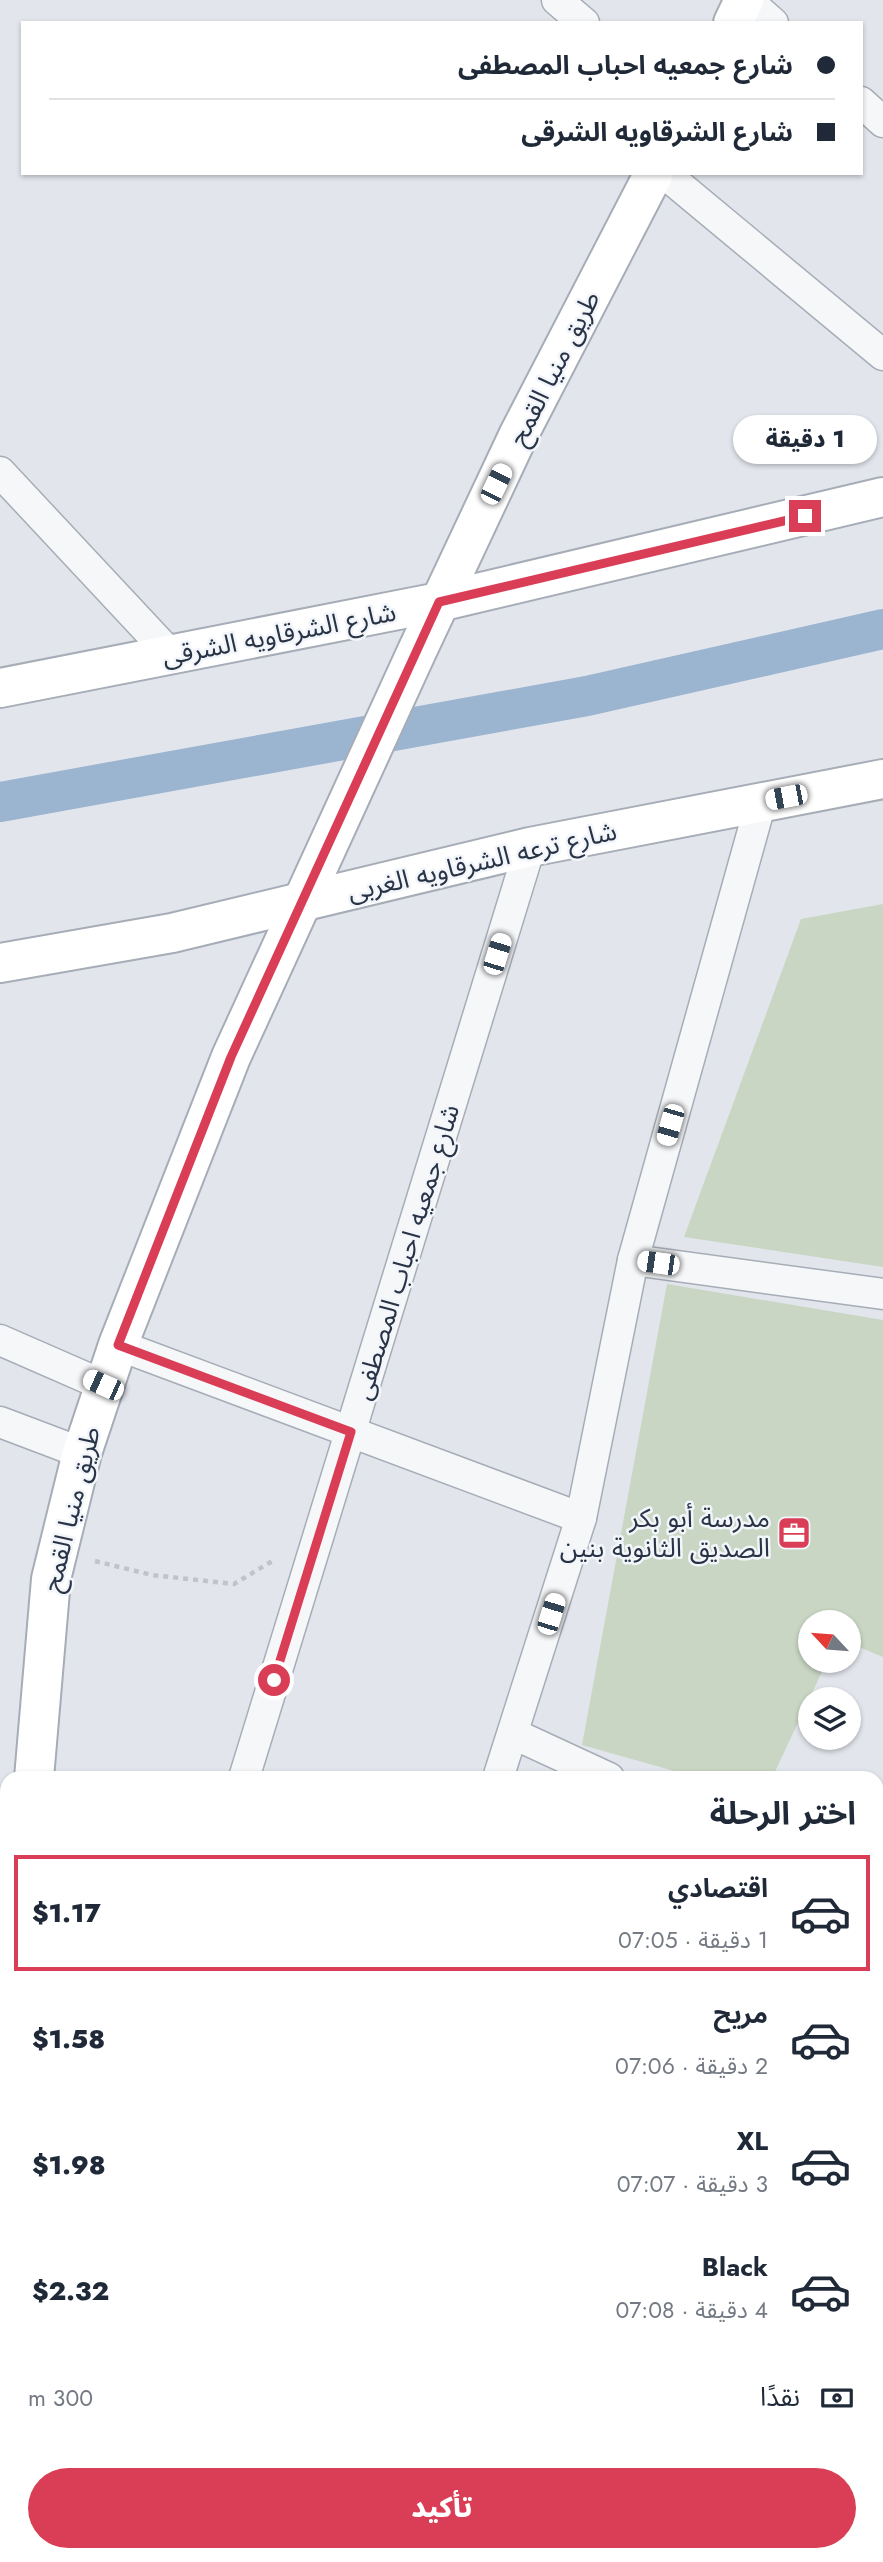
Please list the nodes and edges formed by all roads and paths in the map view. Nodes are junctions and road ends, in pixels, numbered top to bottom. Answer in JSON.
{"nodes":[{"id":1,"x":557,"y":0,"type":"edge"},
{"id":2,"x":746,"y":0,"type":"edge"},
{"id":3,"x":582,"y":21,"type":"edge"},
{"id":4,"x":734,"y":21,"type":"edge"},
{"id":5,"x":771,"y":21,"type":"edge"},
{"id":6,"x":863,"y":104,"type":"edge"},
{"id":7,"x":883,"y":122,"type":"edge"},
{"id":8,"x":653,"y":175,"type":"edge"},
{"id":9,"x":666,"y":175,"type":"edge"},
{"id":10,"x":883,"y":355,"type":"edge"},
{"id":11,"x":0,"y":471,"type":"edge"},
{"id":12,"x":883,"y":497,"type":"edge"},
{"id":13,"x":439,"y":602,"type":"junction"},
{"id":14,"x":171,"y":655,"type":"junction"},
{"id":15,"x":0,"y":688,"type":"edge"},
{"id":16,"x":883,"y":779,"type":"edge"},
{"id":17,"x":761,"y":802,"type":"junction"},
{"id":18,"x":530,"y":847,"type":"junction"},
{"id":19,"x":302,"y":902,"type":"junction"},
{"id":20,"x":0,"y":963,"type":"edge"},
{"id":21,"x":633,"y":1260,"type":"junction"},
{"id":22,"x":883,"y":1294,"type":"edge"},
{"id":23,"x":0,"y":1340,"type":"edge"},
{"id":24,"x":118,"y":1345,"type":"junction"},
{"id":25,"x":103,"y":1385,"type":"junction"},
{"id":26,"x":0,"y":1422,"type":"edge"},
{"id":27,"x":351,"y":1432,"type":"junction"},
{"id":28,"x":82,"y":1453,"type":"junction"},
{"id":29,"x":581,"y":1518,"type":"junction"},
{"id":30,"x":320,"y":1533,"type":"junction"},
{"id":31,"x":58,"y":1552,"type":"junction"},
{"id":32,"x":514,"y":1734,"type":"junction"},
{"id":33,"x":35,"y":1771,"type":"edge"},
{"id":34,"x":246,"y":1771,"type":"edge"},
{"id":35,"x":501,"y":1771,"type":"edge"},
{"id":36,"x":594,"y":1771,"type":"edge"}],
"edges":[{"from":1,"to":3,"type":"street"},
{"from":2,"to":4,"type":"street"},
{"from":2,"to":5,"type":"street"},
{"from":6,"to":7,"type":"street"},
{"from":8,"to":13,"type":"street","name":"طريق منيا القمح"},
{"from":9,"to":10,"type":"street"},
{"from":11,"to":14,"type":"street"},
{"from":12,"to":13,"type":"street","name":"شارع الشرقاويه الشرقى"},
{"from":13,"to":14,"type":"street","name":"شارع الشرقاويه الشرقى"},
{"from":13,"to":19,"type":"street","name":"طريق منيا القمح"},
{"from":14,"to":15,"type":"street","name":"شارع الشرقاويه الشرقى"},
{"from":16,"to":17,"type":"street","name":"شارع ترعه الشرقاويه الغربى"},
{"from":17,"to":18,"type":"street","name":"شارع ترعه الشرقاويه الغربى"},
{"from":17,"to":21,"type":"street"},
{"from":18,"to":19,"type":"street","name":"شارع ترعه الشرقاويه الغربى"},
{"from":18,"to":27,"type":"street","name":"شارع جمعيه احباب المصطفى"},
{"from":19,"to":20,"type":"street","name":"شارع ترعه الشرقاويه الغربى"},
{"from":19,"to":24,"type":"street","name":"طريق منيا القمح"},
{"from":21,"to":22,"type":"street"},
{"from":21,"to":29,"type":"street"},
{"from":23,"to":25,"type":"street"},
{"from":24,"to":25,"type":"street","name":"طريق منيا القمح"},
{"from":24,"to":27,"type":"street"},
{"from":25,"to":28,"type":"street","name":"طريق منيا القمح"},
{"from":26,"to":28,"type":"street"},
{"from":27,"to":29,"type":"street"},
{"from":27,"to":30,"type":"street","name":"شارع جمعيه احباب المصطفى"},
{"from":28,"to":31,"type":"street","name":"طريق منيا القمح"},
{"from":29,"to":32,"type":"street"},
{"from":30,"to":31,"type":"path"},
{"from":30,"to":34,"type":"street","name":"شارع جمعيه احباب المصطفى"},
{"from":31,"to":33,"type":"street","name":"طريق منيا القمح"},
{"from":32,"to":35,"type":"street"},
{"from":32,"to":36,"type":"street"}]}
